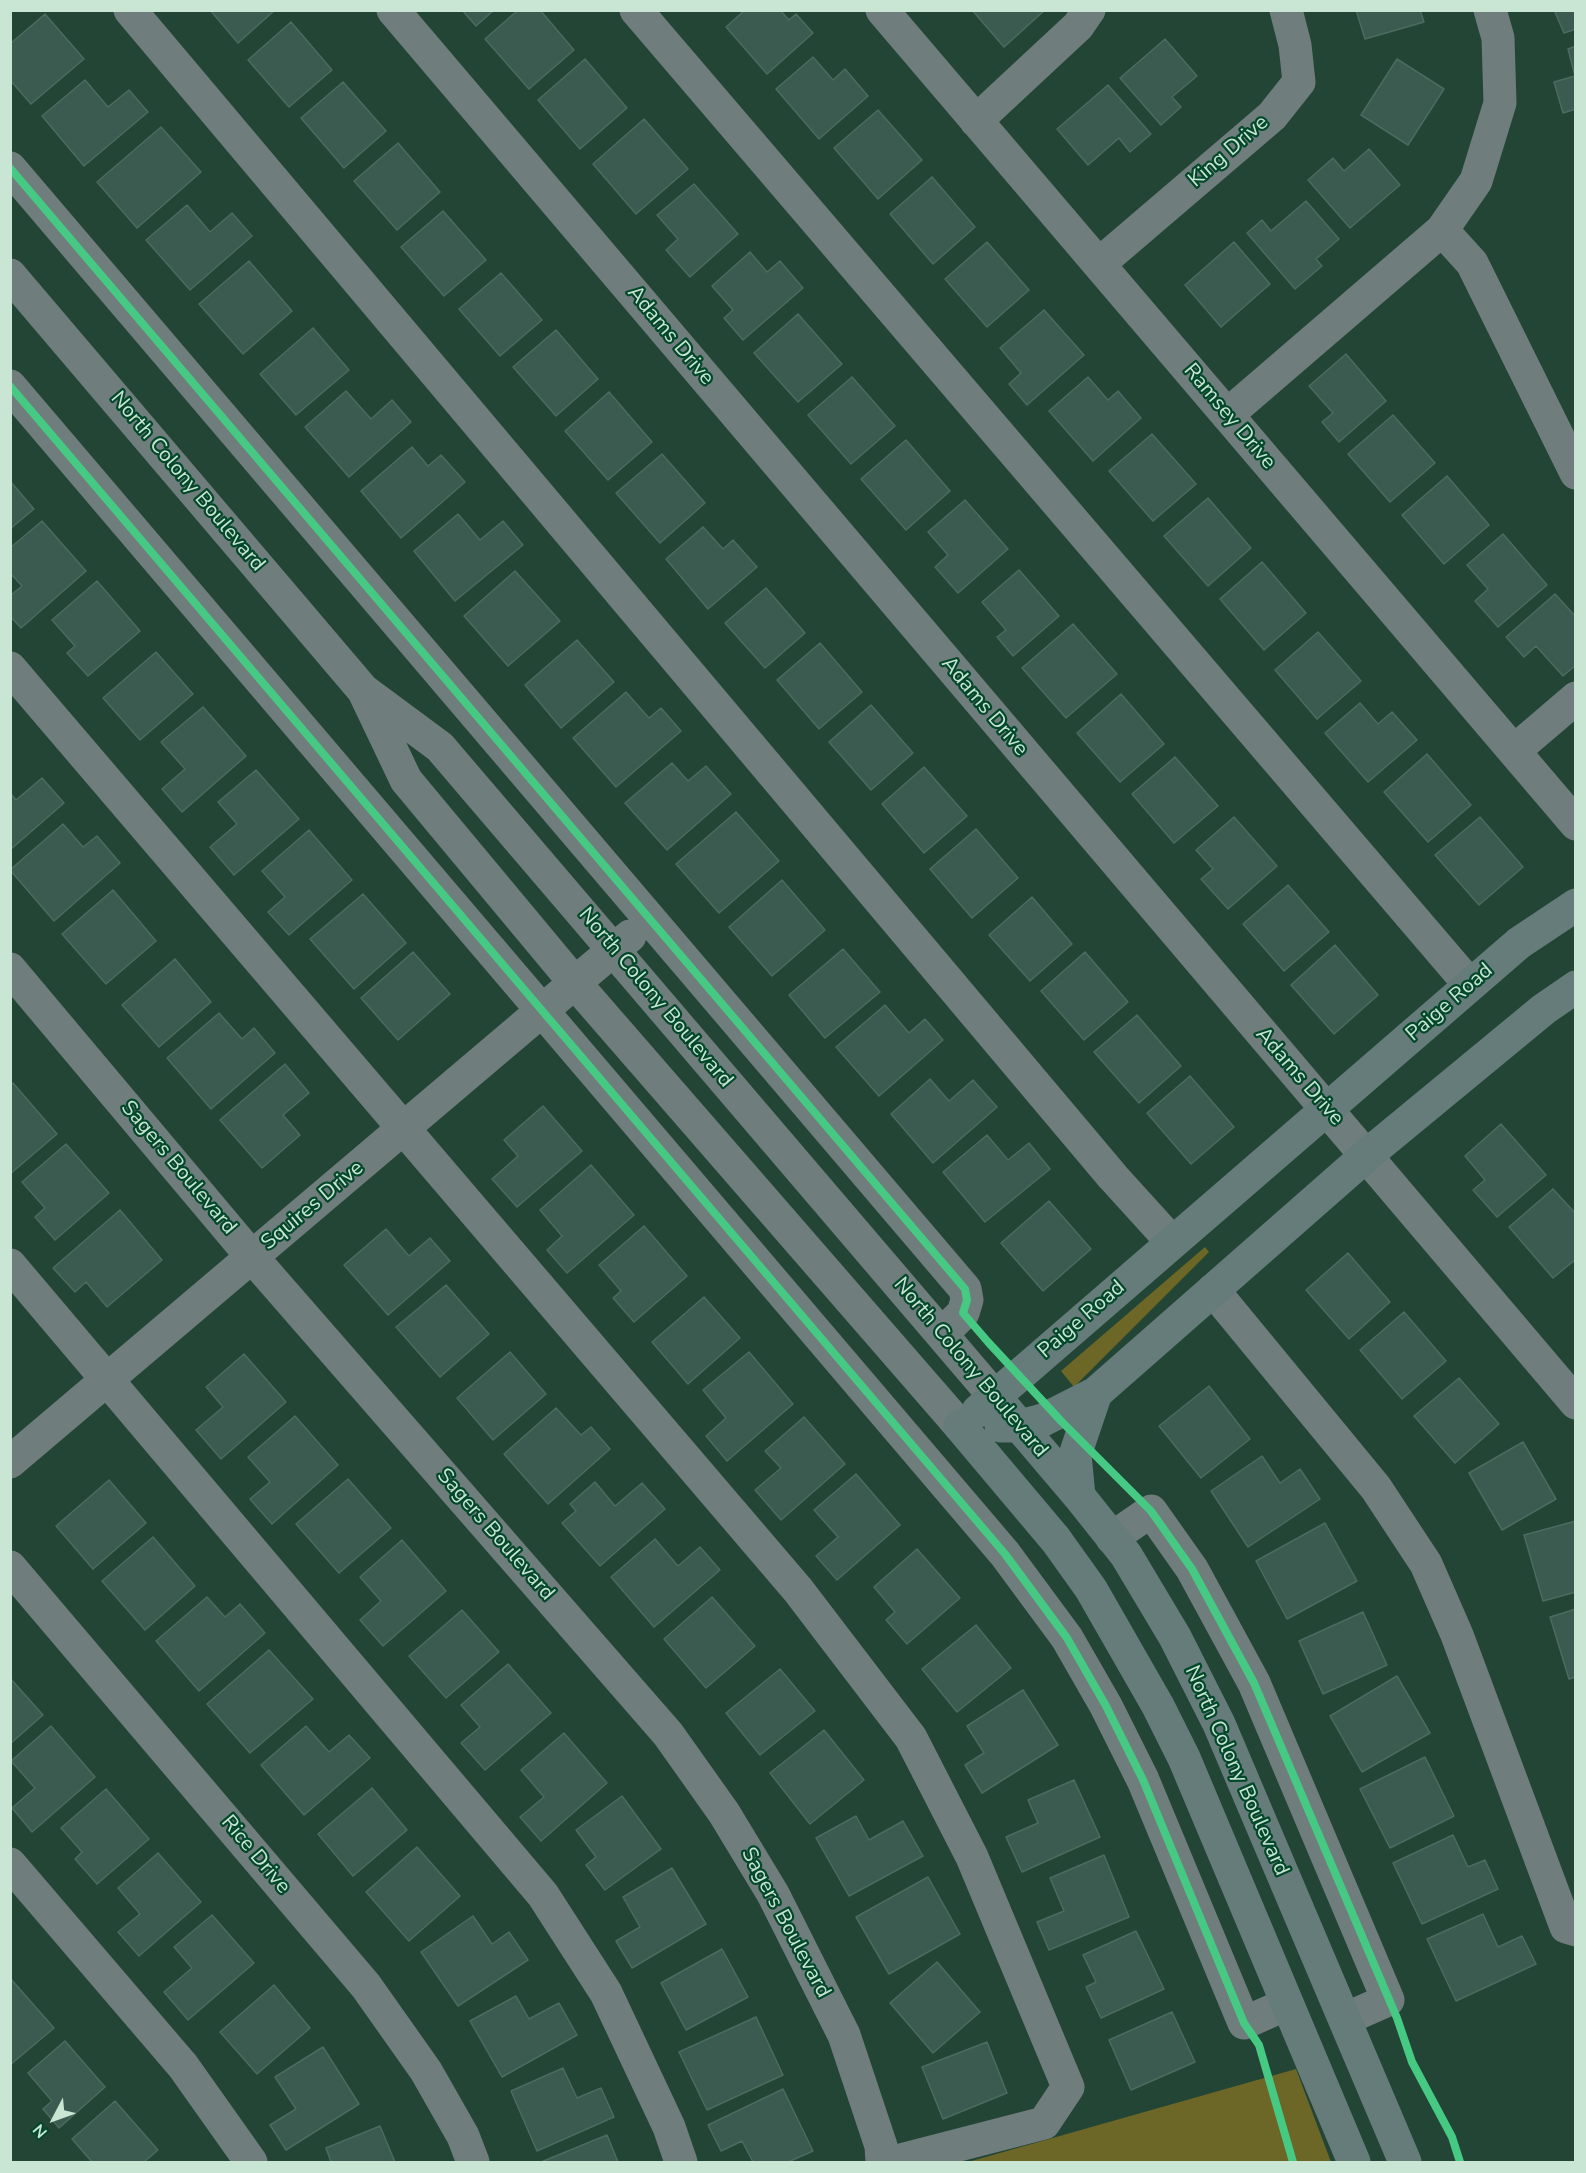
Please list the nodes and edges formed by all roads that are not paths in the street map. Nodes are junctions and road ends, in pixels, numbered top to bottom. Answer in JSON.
{"nodes":[{"id":1,"x":130,"y":10,"type":"edge"},
{"id":2,"x":393,"y":10,"type":"edge"},
{"id":3,"x":636,"y":10,"type":"edge"},
{"id":4,"x":882,"y":10,"type":"edge"},
{"id":5,"x":1089,"y":10,"type":"edge"},
{"id":6,"x":1286,"y":10,"type":"edge"},
{"id":7,"x":1490,"y":10,"type":"edge"},
{"id":8,"x":976,"y":121,"type":"junction"},
{"id":9,"x":10,"y":168,"type":"edge"},
{"id":10,"x":1442,"y":230,"type":"junction"},
{"id":11,"x":1099,"y":264,"type":"junction"},
{"id":12,"x":10,"y":275,"type":"edge"},
{"id":13,"x":10,"y":386,"type":"edge"},
{"id":14,"x":1227,"y":415,"type":"junction"},
{"id":15,"x":1575,"y":473,"type":"edge"},
{"id":16,"x":10,"y":668,"type":"edge"},
{"id":17,"x":363,"y":690,"type":"junction"},
{"id":18,"x":1575,"y":698,"type":"edge"},
{"id":19,"x":1514,"y":751,"type":"junction"},
{"id":20,"x":1575,"y":824,"type":"edge"},
{"id":21,"x":1575,"y":905,"type":"edge"},
{"id":22,"x":650,"y":919,"type":"junction"},
{"id":23,"x":615,"y":950,"type":"junction"},
{"id":24,"x":10,"y":969,"type":"edge"},
{"id":25,"x":575,"y":983,"type":"junction"},
{"id":26,"x":1470,"y":985,"type":"junction"},
{"id":27,"x":1575,"y":987,"type":"edge"},
{"id":28,"x":540,"y":1011,"type":"junction"},
{"id":29,"x":1327,"y":1110,"type":"junction"},
{"id":30,"x":404,"y":1128,"type":"junction"},
{"id":31,"x":1367,"y":1155,"type":"junction"},
{"id":32,"x":1172,"y":1242,"type":"junction"},
{"id":33,"x":252,"y":1257,"type":"junction"},
{"id":34,"x":10,"y":1265,"type":"edge"},
{"id":35,"x":1213,"y":1290,"type":"junction"},
{"id":36,"x":942,"y":1335,"type":"junction"},
{"id":37,"x":107,"y":1380,"type":"junction"},
{"id":38,"x":1096,"y":1393,"type":"junction"},
{"id":39,"x":994,"y":1397,"type":"junction"},
{"id":40,"x":1575,"y":1403,"type":"edge"},
{"id":41,"x":960,"y":1426,"type":"junction"},
{"id":42,"x":1020,"y":1426,"type":"junction"},
{"id":43,"x":10,"y":1462,"type":"edge"},
{"id":44,"x":1079,"y":1496,"type":"junction"},
{"id":45,"x":1112,"y":1538,"type":"junction"},
{"id":46,"x":10,"y":1567,"type":"edge"},
{"id":47,"x":10,"y":1864,"type":"edge"},
{"id":48,"x":1575,"y":1930,"type":"edge"},
{"id":49,"x":1287,"y":2004,"type":"junction"},
{"id":50,"x":1345,"y":2019,"type":"junction"},
{"id":51,"x":251,"y":2163,"type":"edge"},
{"id":52,"x":472,"y":2163,"type":"edge"},
{"id":53,"x":681,"y":2163,"type":"edge"},
{"id":54,"x":882,"y":2163,"type":"edge"},
{"id":55,"x":893,"y":2163,"type":"edge"},
{"id":56,"x":1354,"y":2163,"type":"edge"},
{"id":57,"x":1405,"y":2163,"type":"edge"}],
"edges":[{"from":1,"to":32,"type":"street"},
{"from":2,"to":29,"type":"street","name":"Adams Drive"},
{"from":3,"to":26,"type":"street"},
{"from":4,"to":8,"type":"street","name":"Ramsey Drive"},
{"from":5,"to":8,"type":"street"},
{"from":6,"to":11,"type":"street","name":"King Drive"},
{"from":7,"to":10,"type":"street"},
{"from":8,"to":11,"type":"street","name":"Ramsey Drive"},
{"from":9,"to":22,"type":"street"},
{"from":10,"to":14,"type":"street"},
{"from":10,"to":15,"type":"street"},
{"from":11,"to":14,"type":"street","name":"Ramsey Drive"},
{"from":12,"to":17,"type":"street","name":"North Colony Boulevard"},
{"from":13,"to":28,"type":"street"},
{"from":14,"to":19,"type":"street","name":"Ramsey Drive"},
{"from":16,"to":30,"type":"street"},
{"from":17,"to":23,"type":"street","name":"North Colony Boulevard"},
{"from":17,"to":25,"type":"street","name":"North Colony Boulevard"},
{"from":18,"to":19,"type":"street"},
{"from":19,"to":20,"type":"street","name":"Ramsey Drive"},
{"from":21,"to":26,"type":"main road","name":"Paige Road"},
{"from":22,"to":23,"type":"street","name":"Squires Drive"},
{"from":22,"to":36,"type":"street"},
{"from":23,"to":25,"type":"street","name":"Squires Drive"},
{"from":23,"to":36,"type":"street","name":"North Colony Boulevard"},
{"from":24,"to":33,"type":"street","name":"Sagers Boulevard"},
{"from":25,"to":28,"type":"street","name":"Squires Drive"},
{"from":25,"to":41,"type":"street","name":"North Colony Boulevard"},
{"from":26,"to":29,"type":"main road","name":"Paige Road"},
{"from":27,"to":31,"type":"main road"},
{"from":28,"to":30,"type":"street","name":"Squires Drive"},
{"from":28,"to":49,"type":"street"},
{"from":29,"to":31,"type":"street","name":"Adams Drive"},
{"from":29,"to":32,"type":"main road","name":"Paige Road"},
{"from":30,"to":33,"type":"street","name":"Squires Drive"},
{"from":30,"to":55,"type":"street"},
{"from":31,"to":35,"type":"main road"},
{"from":31,"to":40,"type":"street","name":"Adams Drive"},
{"from":32,"to":39,"type":"main road","name":"Paige Road"},
{"from":33,"to":37,"type":"street","name":"Squires Drive"},
{"from":33,"to":54,"type":"street","name":"Sagers Boulevard"},
{"from":34,"to":37,"type":"street"},
{"from":35,"to":38,"type":"main road"},
{"from":35,"to":48,"type":"street"},
{"from":36,"to":39,"type":"street","name":"North Colony Boulevard"},
{"from":37,"to":43,"type":"street","name":"Squires Drive"},
{"from":37,"to":53,"type":"street"},
{"from":38,"to":42,"type":"main road"},
{"from":38,"to":44,"type":"main road"},
{"from":39,"to":41,"type":"main road","name":"Paige Road"},
{"from":39,"to":42,"type":"main road","name":"North Colony Boulevard"},
{"from":41,"to":42,"type":"main road"},
{"from":41,"to":49,"type":"main road","name":"North Colony Boulevard"},
{"from":42,"to":44,"type":"main road","name":"North Colony Boulevard"},
{"from":44,"to":45,"type":"main road","name":"North Colony Boulevard"},
{"from":45,"to":50,"type":"main road","name":"North Colony Boulevard"},
{"from":45,"to":50,"type":"street"},
{"from":46,"to":52,"type":"street","name":"Rice Drive"},
{"from":47,"to":51,"type":"street"},
{"from":49,"to":56,"type":"main road","name":"North Colony Boulevard"},
{"from":50,"to":57,"type":"main road","name":"North Colony Boulevard"}]}
